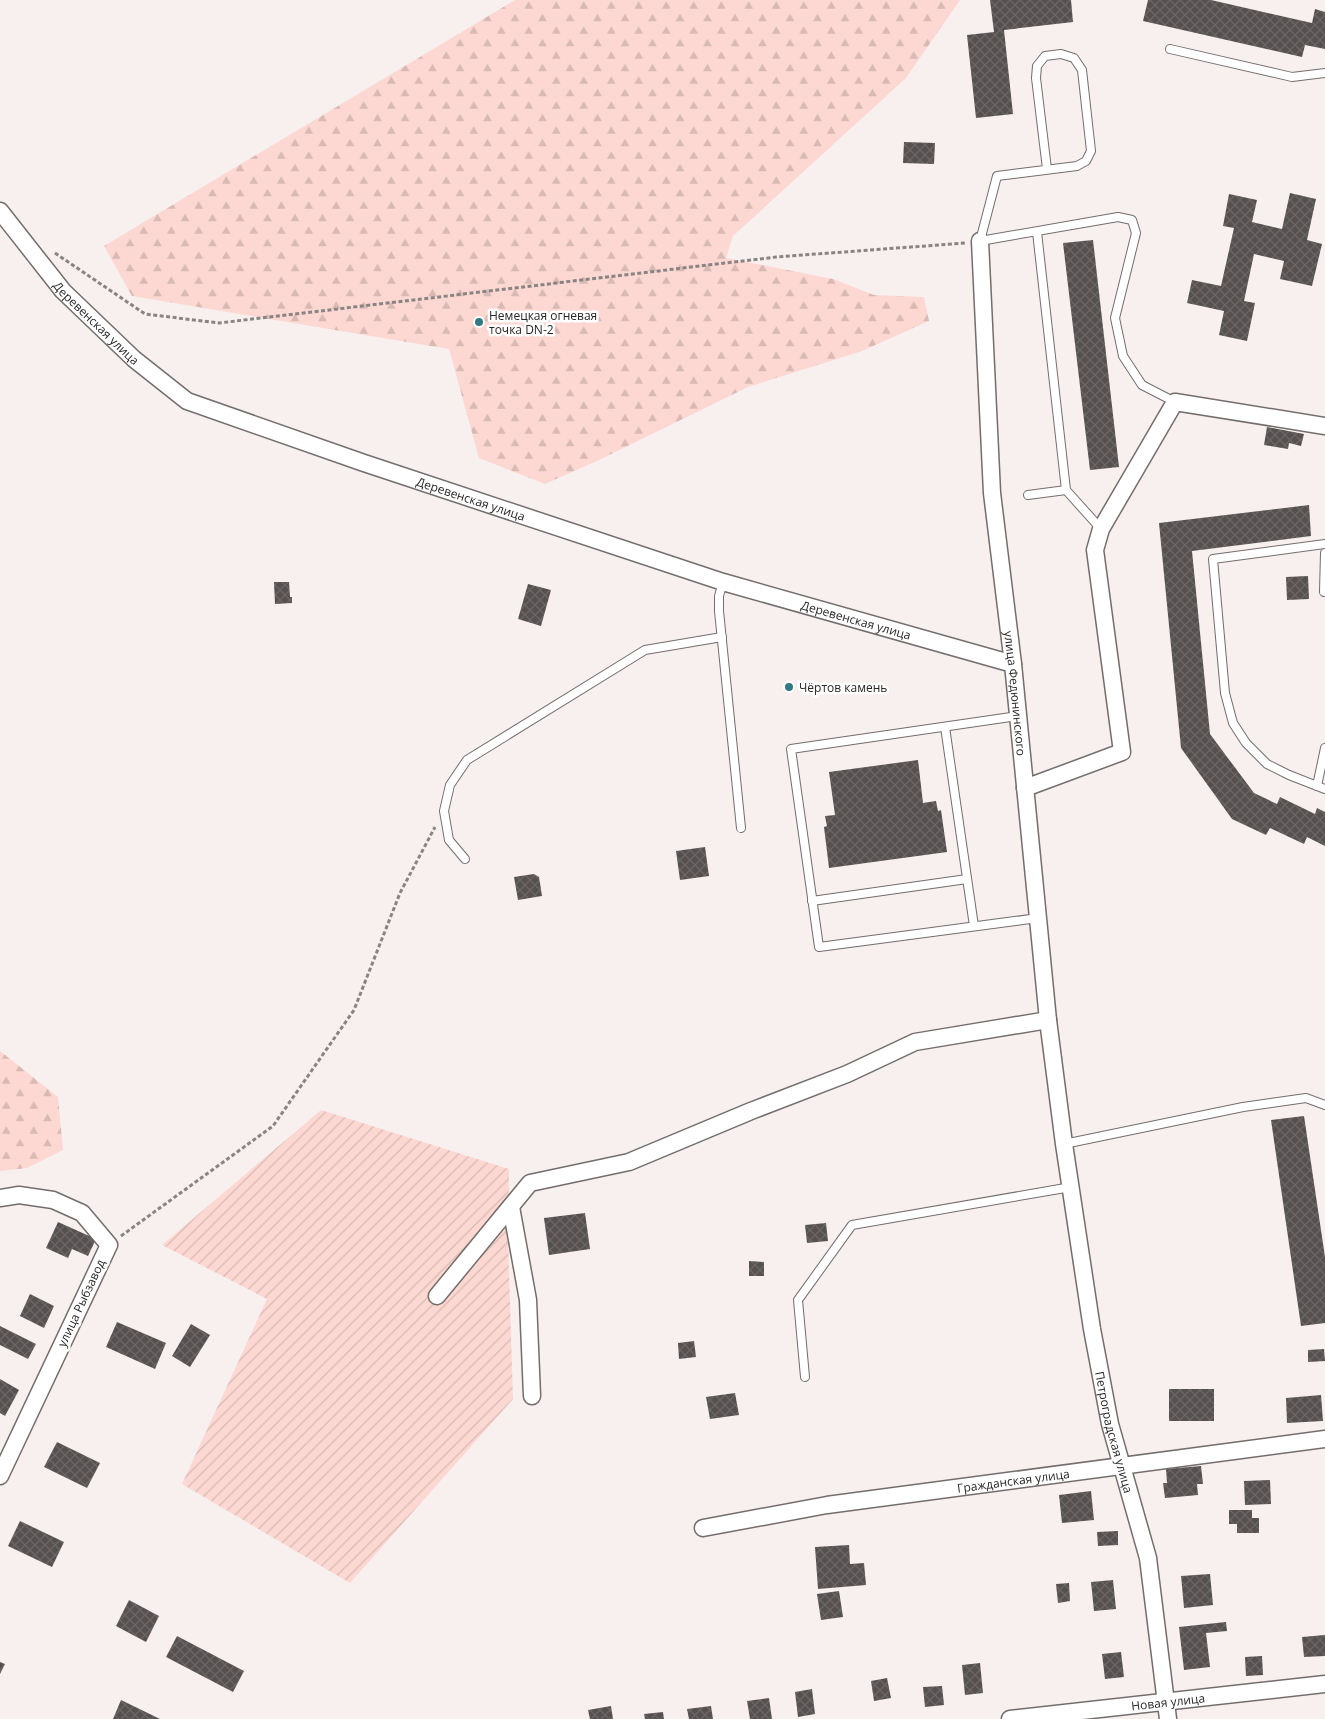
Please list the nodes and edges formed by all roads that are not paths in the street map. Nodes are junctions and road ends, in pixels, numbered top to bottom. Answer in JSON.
{"nodes":[{"id":1,"x":1170,"y":49,"type":"dead end"},
{"id":2,"x":1325,"y":73,"type":"edge"},
{"id":3,"x":1047,"y":170,"type":"junction"},
{"id":4,"x":0,"y":211,"type":"edge"},
{"id":5,"x":1037,"y":232,"type":"junction"},
{"id":6,"x":980,"y":241,"type":"junction"},
{"id":7,"x":1175,"y":402,"type":"junction"},
{"id":8,"x":1325,"y":426,"type":"edge"},
{"id":9,"x":1066,"y":490,"type":"junction"},
{"id":10,"x":1028,"y":494,"type":"dead end"},
{"id":11,"x":1101,"y":529,"type":"junction"},
{"id":12,"x":1325,"y":544,"type":"edge"},
{"id":13,"x":1325,"y":553,"type":"edge"},
{"id":14,"x":723,"y":582,"type":"junction"},
{"id":15,"x":1324,"y":592,"type":"edge"},
{"id":16,"x":722,"y":637,"type":"junction"},
{"id":17,"x":1013,"y":664,"type":"junction"},
{"id":18,"x":1018,"y":716,"type":"junction"},
{"id":19,"x":945,"y":727,"type":"junction"},
{"id":20,"x":1325,"y":748,"type":"edge"},
{"id":21,"x":1316,"y":786,"type":"junction"},
{"id":22,"x":1025,"y":788,"type":"junction"},
{"id":23,"x":1325,"y":789,"type":"edge"},
{"id":24,"x":741,"y":828,"type":"dead end"},
{"id":25,"x":465,"y":859,"type":"dead end"},
{"id":26,"x":967,"y":879,"type":"junction"},
{"id":27,"x":812,"y":901,"type":"junction"},
{"id":28,"x":1038,"y":918,"type":"junction"},
{"id":29,"x":974,"y":926,"type":"junction"},
{"id":30,"x":1048,"y":1020,"type":"junction"},
{"id":31,"x":1325,"y":1104,"type":"edge"},
{"id":32,"x":1064,"y":1144,"type":"junction"},
{"id":33,"x":1071,"y":1187,"type":"junction"},
{"id":34,"x":0,"y":1198,"type":"edge"},
{"id":35,"x":510,"y":1207,"type":"junction"},
{"id":36,"x":437,"y":1296,"type":"dead end"},
{"id":37,"x":805,"y":1377,"type":"dead end"},
{"id":38,"x":532,"y":1396,"type":"dead end"},
{"id":39,"x":1325,"y":1439,"type":"edge"},
{"id":40,"x":1122,"y":1466,"type":"junction"},
{"id":41,"x":0,"y":1476,"type":"edge"},
{"id":42,"x":703,"y":1528,"type":"dead end"},
{"id":43,"x":1325,"y":1684,"type":"edge"},
{"id":44,"x":1165,"y":1700,"type":"junction"},
{"id":45,"x":1010,"y":1719,"type":"edge"},
{"id":46,"x":1168,"y":1719,"type":"edge"}],
"edges":[{"from":1,"to":2,"type":"lane"},
{"from":3,"to":3,"type":"lane"},
{"from":3,"to":6,"type":"lane"},
{"from":4,"to":14,"type":"street","name":"Деревенская улица"},
{"from":5,"to":6,"type":"lane"},
{"from":5,"to":7,"type":"lane"},
{"from":5,"to":9,"type":"lane"},
{"from":6,"to":17,"type":"street","name":"улица Федюнинского"},
{"from":7,"to":8,"type":"street"},
{"from":7,"to":11,"type":"street"},
{"from":9,"to":10,"type":"lane"},
{"from":9,"to":11,"type":"lane"},
{"from":11,"to":22,"type":"street"},
{"from":12,"to":21,"type":"lane"},
{"from":13,"to":15,"type":"lane"},
{"from":14,"to":16,"type":"lane"},
{"from":14,"to":17,"type":"street","name":"Деревенская улица"},
{"from":16,"to":24,"type":"lane"},
{"from":16,"to":25,"type":"lane"},
{"from":17,"to":18,"type":"street","name":"улица Федюнинского"},
{"from":18,"to":19,"type":"lane"},
{"from":18,"to":22,"type":"street","name":"улица Федюнинского"},
{"from":19,"to":26,"type":"lane"},
{"from":19,"to":27,"type":"lane"},
{"from":20,"to":21,"type":"lane"},
{"from":21,"to":23,"type":"lane"},
{"from":22,"to":28,"type":"street","name":"улица Федюнинского"},
{"from":26,"to":27,"type":"lane"},
{"from":26,"to":29,"type":"lane"},
{"from":27,"to":29,"type":"lane"},
{"from":28,"to":29,"type":"lane"},
{"from":28,"to":30,"type":"street","name":"улица Федюнинского"},
{"from":30,"to":32,"type":"street","name":"улица Федюнинского"},
{"from":30,"to":35,"type":"street"},
{"from":31,"to":32,"type":"lane"},
{"from":32,"to":33,"type":"street","name":"Петроградская улица"},
{"from":33,"to":37,"type":"lane"},
{"from":33,"to":40,"type":"street","name":"Петроградская улица"},
{"from":34,"to":41,"type":"street","name":"улица Рыбзавод"},
{"from":35,"to":36,"type":"street"},
{"from":35,"to":38,"type":"street"},
{"from":39,"to":40,"type":"street","name":"Гражданская улица"},
{"from":40,"to":42,"type":"street","name":"Гражданская улица"},
{"from":40,"to":44,"type":"street","name":"Петроградская улица"},
{"from":43,"to":44,"type":"street","name":"Новая улица"},
{"from":44,"to":45,"type":"street","name":"Новая улица"},
{"from":44,"to":46,"type":"street","name":"Петроградская улица"}]}
